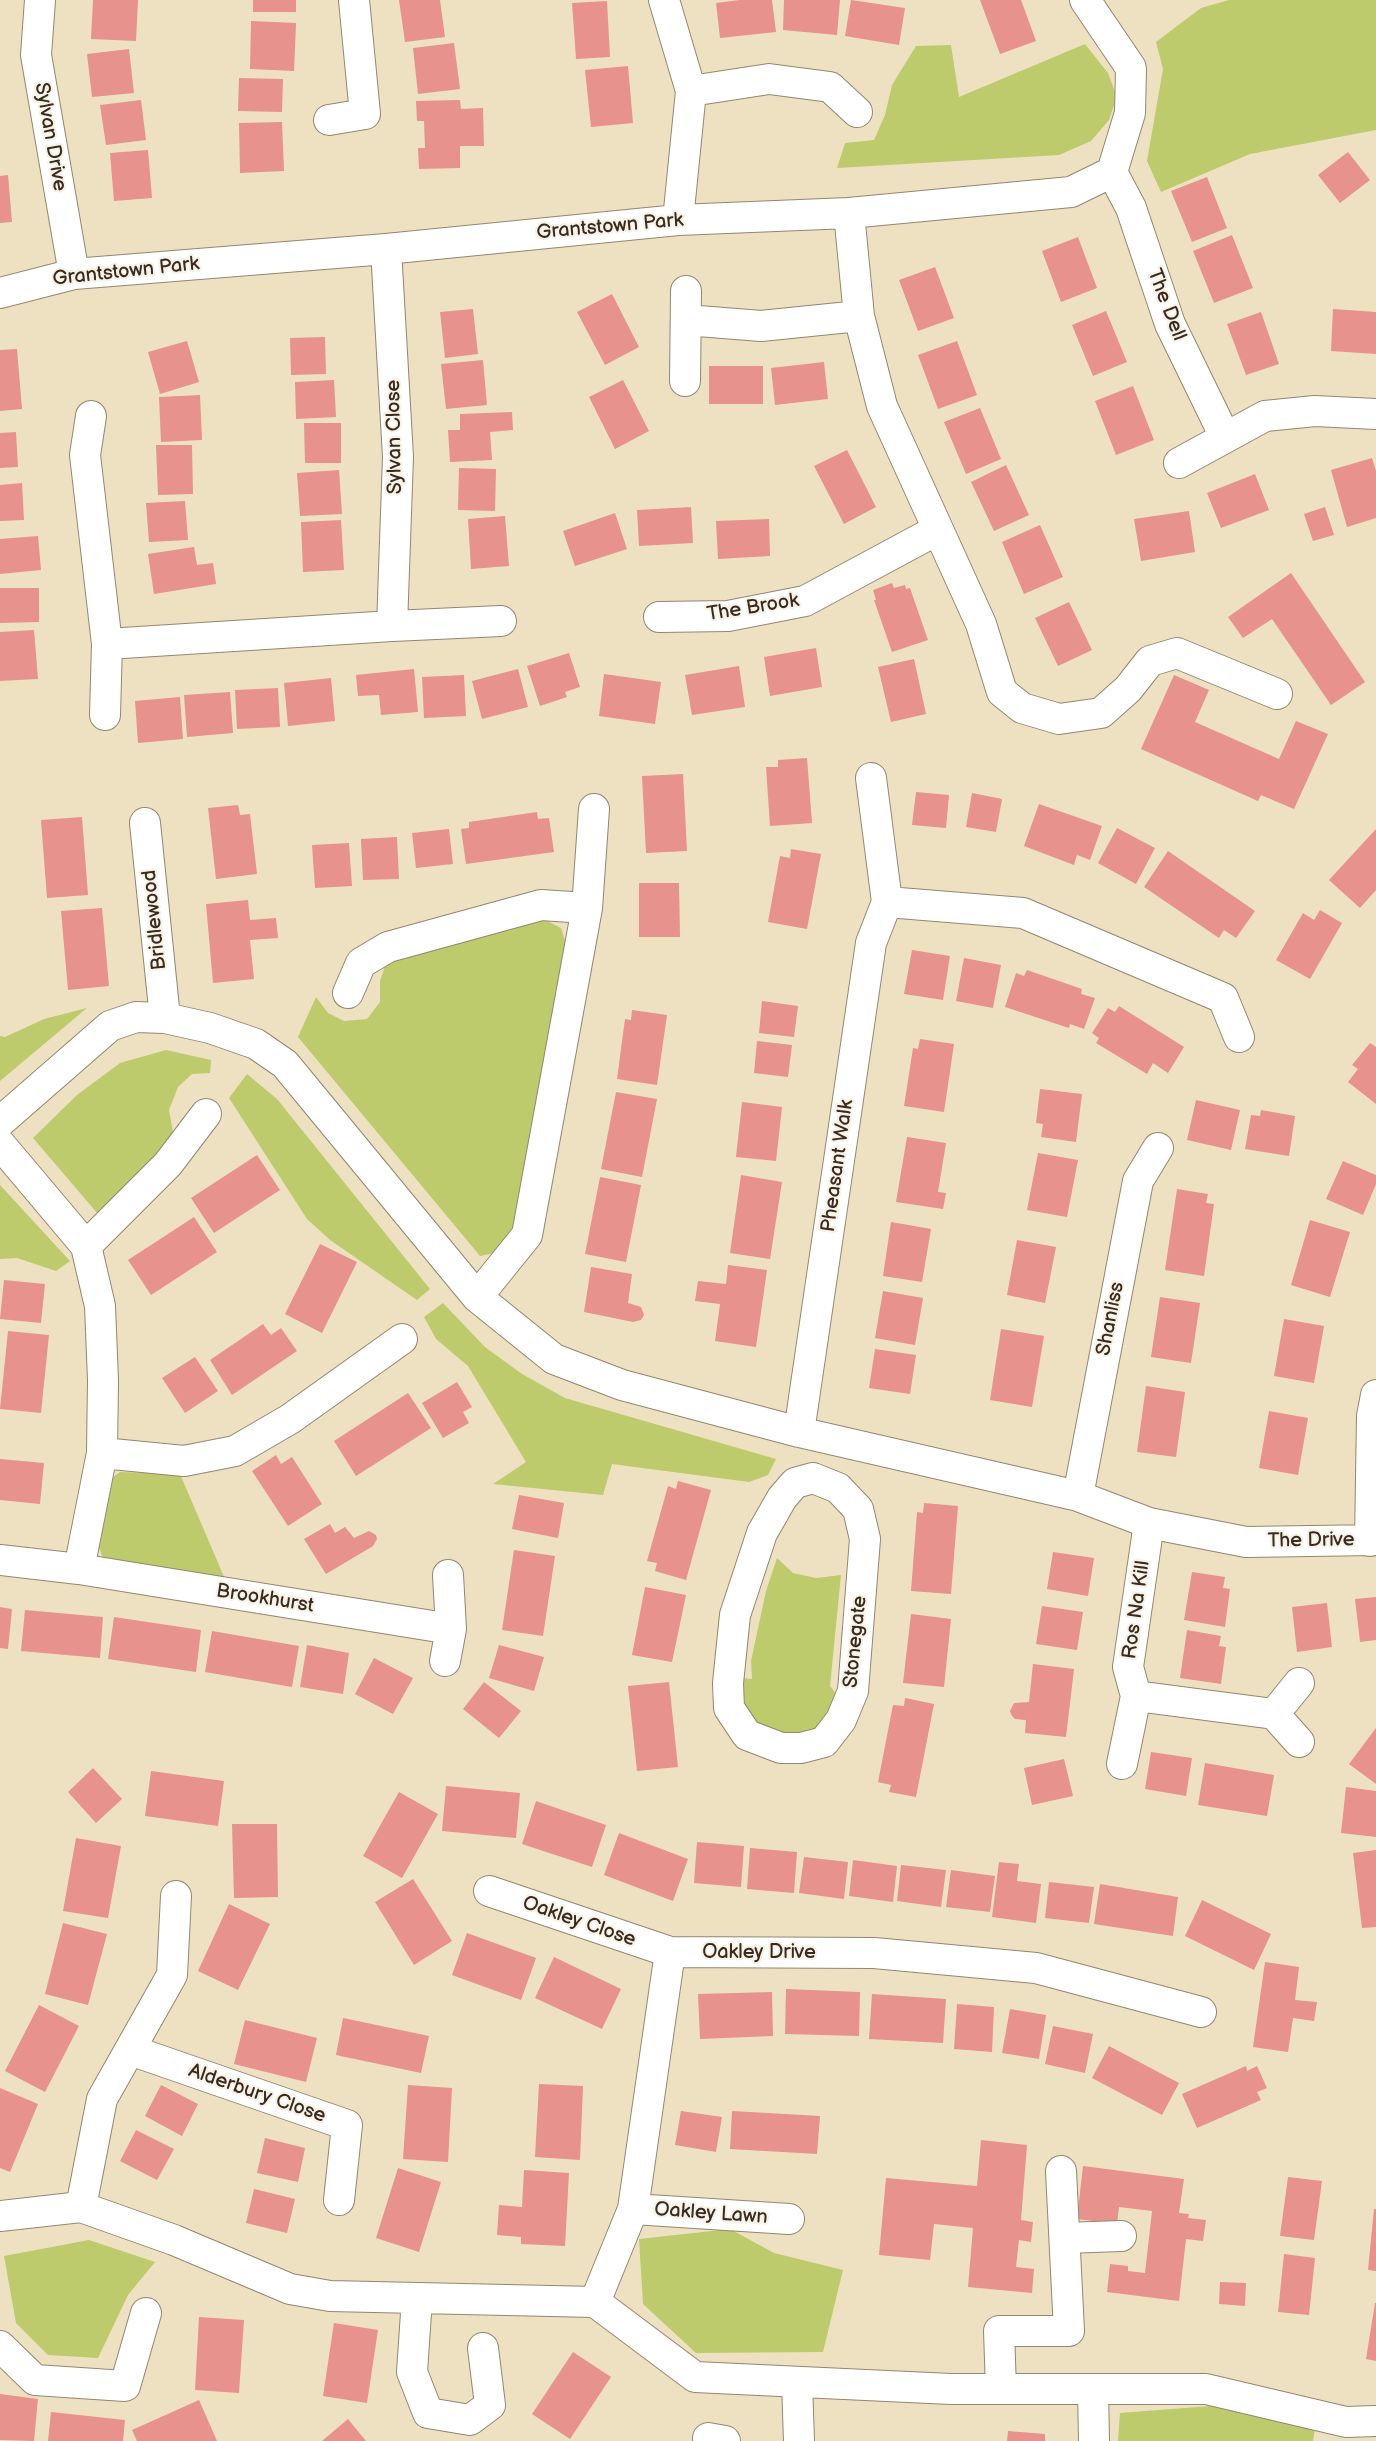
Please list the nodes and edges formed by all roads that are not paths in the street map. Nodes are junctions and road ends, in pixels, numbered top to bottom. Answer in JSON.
{"nodes":[{"id":1,"x":40,"y":0,"type":"edge"},
{"id":2,"x":354,"y":0,"type":"edge"},
{"id":3,"x":664,"y":0,"type":"edge"},
{"id":4,"x":1085,"y":0,"type":"edge"},
{"id":5,"x":691,"y":91,"type":"junction"},
{"id":6,"x":857,"y":112,"type":"dead end"},
{"id":7,"x":329,"y":120,"type":"dead end"},
{"id":8,"x":1112,"y":172,"type":"junction"},
{"id":9,"x":849,"y":213,"type":"junction"},
{"id":10,"x":678,"y":220,"type":"junction"},
{"id":11,"x":386,"y":249,"type":"junction"},
{"id":12,"x":74,"y":274,"type":"junction"},
{"id":13,"x":0,"y":293,"type":"edge"},
{"id":14,"x":859,"y":316,"type":"junction"},
{"id":15,"x":685,"y":381,"type":"dead end"},
{"id":16,"x":1376,"y":414,"type":"edge"},
{"id":17,"x":91,"y":416,"type":"dead end"},
{"id":18,"x":1225,"y":437,"type":"junction"},
{"id":19,"x":1179,"y":463,"type":"dead end"},
{"id":20,"x":937,"y":530,"type":"junction"},
{"id":21,"x":659,"y":617,"type":"dead end"},
{"id":22,"x":501,"y":621,"type":"dead end"},
{"id":23,"x":392,"y":626,"type":"junction"},
{"id":24,"x":107,"y":644,"type":"junction"},
{"id":25,"x":1277,"y":694,"type":"dead end"},
{"id":26,"x":105,"y":715,"type":"dead end"},
{"id":27,"x":871,"y":778,"type":"dead end"},
{"id":28,"x":594,"y":809,"type":"dead end"},
{"id":29,"x":145,"y":823,"type":"dead end"},
{"id":30,"x":887,"y":903,"type":"junction"},
{"id":31,"x":587,"y":908,"type":"junction"},
{"id":32,"x":348,"y":993,"type":"dead end"},
{"id":33,"x":165,"y":1018,"type":"junction"},
{"id":34,"x":1239,"y":1037,"type":"dead end"},
{"id":35,"x":206,"y":1114,"type":"dead end"},
{"id":36,"x":0,"y":1122,"type":"edge"},
{"id":37,"x":0,"y":1144,"type":"edge"},
{"id":38,"x":1158,"y":1148,"type":"dead end"},
{"id":39,"x":86,"y":1246,"type":"junction"},
{"id":40,"x":477,"y":1297,"type":"junction"},
{"id":41,"x":402,"y":1339,"type":"dead end"},
{"id":42,"x":1376,"y":1395,"type":"edge"},
{"id":43,"x":810,"y":1434,"type":"junction"},
{"id":44,"x":102,"y":1453,"type":"junction"},
{"id":45,"x":813,"y":1478,"type":"junction"},
{"id":46,"x":1078,"y":1496,"type":"junction"},
{"id":47,"x":1149,"y":1523,"type":"junction"},
{"id":48,"x":1373,"y":1540,"type":"edge"},
{"id":49,"x":0,"y":1560,"type":"edge"},
{"id":50,"x":79,"y":1569,"type":"junction"},
{"id":51,"x":448,"y":1575,"type":"dead end"},
{"id":52,"x":451,"y":1629,"type":"junction"},
{"id":53,"x":445,"y":1661,"type":"dead end"},
{"id":54,"x":1299,"y":1683,"type":"dead end"},
{"id":55,"x":1136,"y":1696,"type":"junction"},
{"id":56,"x":1274,"y":1714,"type":"junction"},
{"id":57,"x":1299,"y":1742,"type":"dead end"},
{"id":58,"x":1122,"y":1764,"type":"dead end"},
{"id":59,"x":489,"y":1891,"type":"dead end"},
{"id":60,"x":176,"y":1896,"type":"dead end"},
{"id":61,"x":670,"y":1952,"type":"junction"},
{"id":62,"x":1201,"y":2012,"type":"dead end"},
{"id":63,"x":130,"y":2050,"type":"junction"},
{"id":64,"x":1061,"y":2171,"type":"dead end"},
{"id":65,"x":339,"y":2200,"type":"dead end"},
{"id":66,"x":81,"y":2207,"type":"junction"},
{"id":67,"x":633,"y":2209,"type":"junction"},
{"id":68,"x":0,"y":2216,"type":"edge"},
{"id":69,"x":789,"y":2218,"type":"dead end"},
{"id":70,"x":1121,"y":2236,"type":"dead end"},
{"id":71,"x":1065,"y":2238,"type":"junction"},
{"id":72,"x":417,"y":2298,"type":"junction"},
{"id":73,"x":595,"y":2302,"type":"junction"},
{"id":74,"x":146,"y":2313,"type":"dead end"},
{"id":75,"x":0,"y":2346,"type":"edge"},
{"id":76,"x":483,"y":2348,"type":"dead end"},
{"id":77,"x":797,"y":2382,"type":"junction"},
{"id":78,"x":1001,"y":2389,"type":"junction"},
{"id":79,"x":1094,"y":2389,"type":"junction"},
{"id":80,"x":1376,"y":2421,"type":"edge"},
{"id":81,"x":1344,"y":2432,"type":"edge"},
{"id":82,"x":798,"y":2441,"type":"edge"},
{"id":83,"x":1094,"y":2441,"type":"edge"}],
"edges":[{"from":1,"to":12,"type":"street","name":"Sylvan Drive"},
{"from":2,"to":7,"type":"street"},
{"from":3,"to":5,"type":"street"},
{"from":4,"to":8,"type":"street"},
{"from":5,"to":6,"type":"street"},
{"from":5,"to":10,"type":"street"},
{"from":8,"to":9,"type":"street","name":"Grantstown Park"},
{"from":8,"to":18,"type":"street","name":"The Dell"},
{"from":9,"to":10,"type":"street","name":"Grantstown Park"},
{"from":9,"to":14,"type":"street"},
{"from":10,"to":11,"type":"street","name":"Grantstown Park"},
{"from":11,"to":12,"type":"street","name":"Grantstown Park"},
{"from":11,"to":23,"type":"street","name":"Sylvan Close"},
{"from":12,"to":13,"type":"street","name":"Grantstown Park"},
{"from":14,"to":15,"type":"street"},
{"from":14,"to":20,"type":"street"},
{"from":16,"to":18,"type":"street"},
{"from":17,"to":24,"type":"street"},
{"from":18,"to":19,"type":"street"},
{"from":20,"to":21,"type":"street","name":"The Brook"},
{"from":20,"to":25,"type":"street"},
{"from":22,"to":23,"type":"street"},
{"from":23,"to":24,"type":"street"},
{"from":24,"to":26,"type":"street"},
{"from":27,"to":30,"type":"street","name":"Pheasant Walk"},
{"from":28,"to":31,"type":"street"},
{"from":29,"to":33,"type":"street","name":"Bridlewood"},
{"from":30,"to":34,"type":"street"},
{"from":30,"to":43,"type":"street","name":"Pheasant Walk"},
{"from":31,"to":32,"type":"street"},
{"from":31,"to":40,"type":"street"},
{"from":33,"to":36,"type":"street","name":"The Drive"},
{"from":33,"to":40,"type":"street","name":"The Drive"},
{"from":35,"to":39,"type":"street"},
{"from":37,"to":39,"type":"street"},
{"from":38,"to":46,"type":"street","name":"Shanliss"},
{"from":39,"to":44,"type":"street"},
{"from":40,"to":43,"type":"street","name":"The Drive"},
{"from":41,"to":44,"type":"street"},
{"from":42,"to":48,"type":"street"},
{"from":43,"to":45,"type":"street"},
{"from":43,"to":46,"type":"street","name":"The Drive"},
{"from":44,"to":50,"type":"street"},
{"from":45,"to":45,"type":"street","name":"Stonegate"},
{"from":46,"to":47,"type":"street","name":"The Drive"},
{"from":47,"to":48,"type":"street","name":"The Drive"},
{"from":47,"to":55,"type":"street","name":"Ros Na Kill"},
{"from":49,"to":50,"type":"street","name":"Brookhurst"},
{"from":50,"to":52,"type":"street","name":"Brookhurst"},
{"from":51,"to":52,"type":"street"},
{"from":52,"to":53,"type":"street"},
{"from":54,"to":56,"type":"street"},
{"from":55,"to":56,"type":"street"},
{"from":55,"to":58,"type":"street","name":"Ros Na Kill"},
{"from":56,"to":57,"type":"street"},
{"from":59,"to":61,"type":"street","name":"Oakley Close"},
{"from":60,"to":63,"type":"street"},
{"from":61,"to":62,"type":"street","name":"Oakley Drive"},
{"from":61,"to":67,"type":"street"},
{"from":63,"to":65,"type":"street","name":"Alderbury Close"},
{"from":63,"to":66,"type":"street"},
{"from":64,"to":71,"type":"street"},
{"from":66,"to":68,"type":"street"},
{"from":66,"to":72,"type":"street"},
{"from":67,"to":69,"type":"street","name":"Oakley Lawn"},
{"from":67,"to":73,"type":"street"},
{"from":70,"to":71,"type":"street"},
{"from":71,"to":78,"type":"street"},
{"from":72,"to":73,"type":"street"},
{"from":72,"to":76,"type":"street"},
{"from":73,"to":77,"type":"street"},
{"from":74,"to":75,"type":"street"},
{"from":77,"to":78,"type":"street"},
{"from":77,"to":82,"type":"street"},
{"from":78,"to":79,"type":"street"},
{"from":79,"to":81,"type":"street"},
{"from":79,"to":83,"type":"street"},
{"from":80,"to":81,"type":"street"}]}
